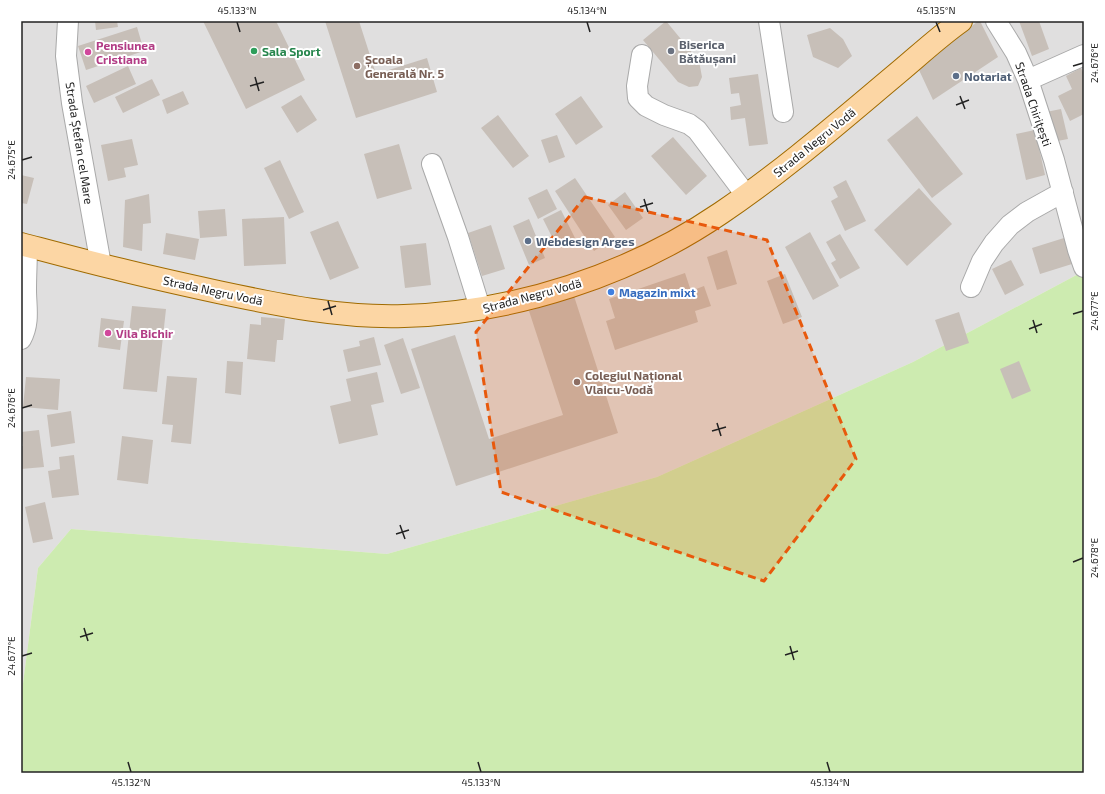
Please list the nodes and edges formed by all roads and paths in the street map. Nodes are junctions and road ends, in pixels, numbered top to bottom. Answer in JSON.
{"nodes":[{"id":1,"x":68,"y":21,"type":"edge"},
{"id":2,"x":769,"y":21,"type":"edge"},
{"id":3,"x":961,"y":21,"type":"edge"},
{"id":4,"x":996,"y":21,"type":"edge"},
{"id":5,"x":642,"y":55,"type":"dead end"},
{"id":6,"x":1084,"y":55,"type":"edge"},
{"id":7,"x":1028,"y":80,"type":"junction"},
{"id":8,"x":783,"y":112,"type":"dead end"},
{"id":9,"x":432,"y":164,"type":"dead end"},
{"id":10,"x":1062,"y":192,"type":"junction"},
{"id":11,"x":746,"y":195,"type":"junction"},
{"id":12,"x":24,"y":245,"type":"edge"},
{"id":13,"x":101,"y":265,"type":"junction"},
{"id":14,"x":1084,"y":267,"type":"edge"},
{"id":15,"x":971,"y":287,"type":"dead end"},
{"id":16,"x":480,"y":308,"type":"junction"},
{"id":17,"x":21,"y":339,"type":"edge"}],
"edges":[{"from":1,"to":13,"type":"street","name":"Strada Ștefan cel Mare"},
{"from":2,"to":8,"type":"street"},
{"from":3,"to":11,"type":"main road","name":"Strada Negru Vodă"},
{"from":4,"to":7,"type":"street","name":"Strada Chirițești"},
{"from":5,"to":11,"type":"street"},
{"from":6,"to":7,"type":"street"},
{"from":7,"to":10,"type":"street","name":"Strada Chirițești"},
{"from":9,"to":16,"type":"street"},
{"from":10,"to":14,"type":"street","name":"Strada Chirițești"},
{"from":10,"to":15,"type":"street"},
{"from":11,"to":16,"type":"main road","name":"Strada Negru Vodă"},
{"from":12,"to":13,"type":"main road","name":"Strada Negru Vodă"},
{"from":12,"to":17,"type":"street","name":"Strada Negru Vodă"},
{"from":13,"to":16,"type":"main road","name":"Strada Negru Vodă"}]}
